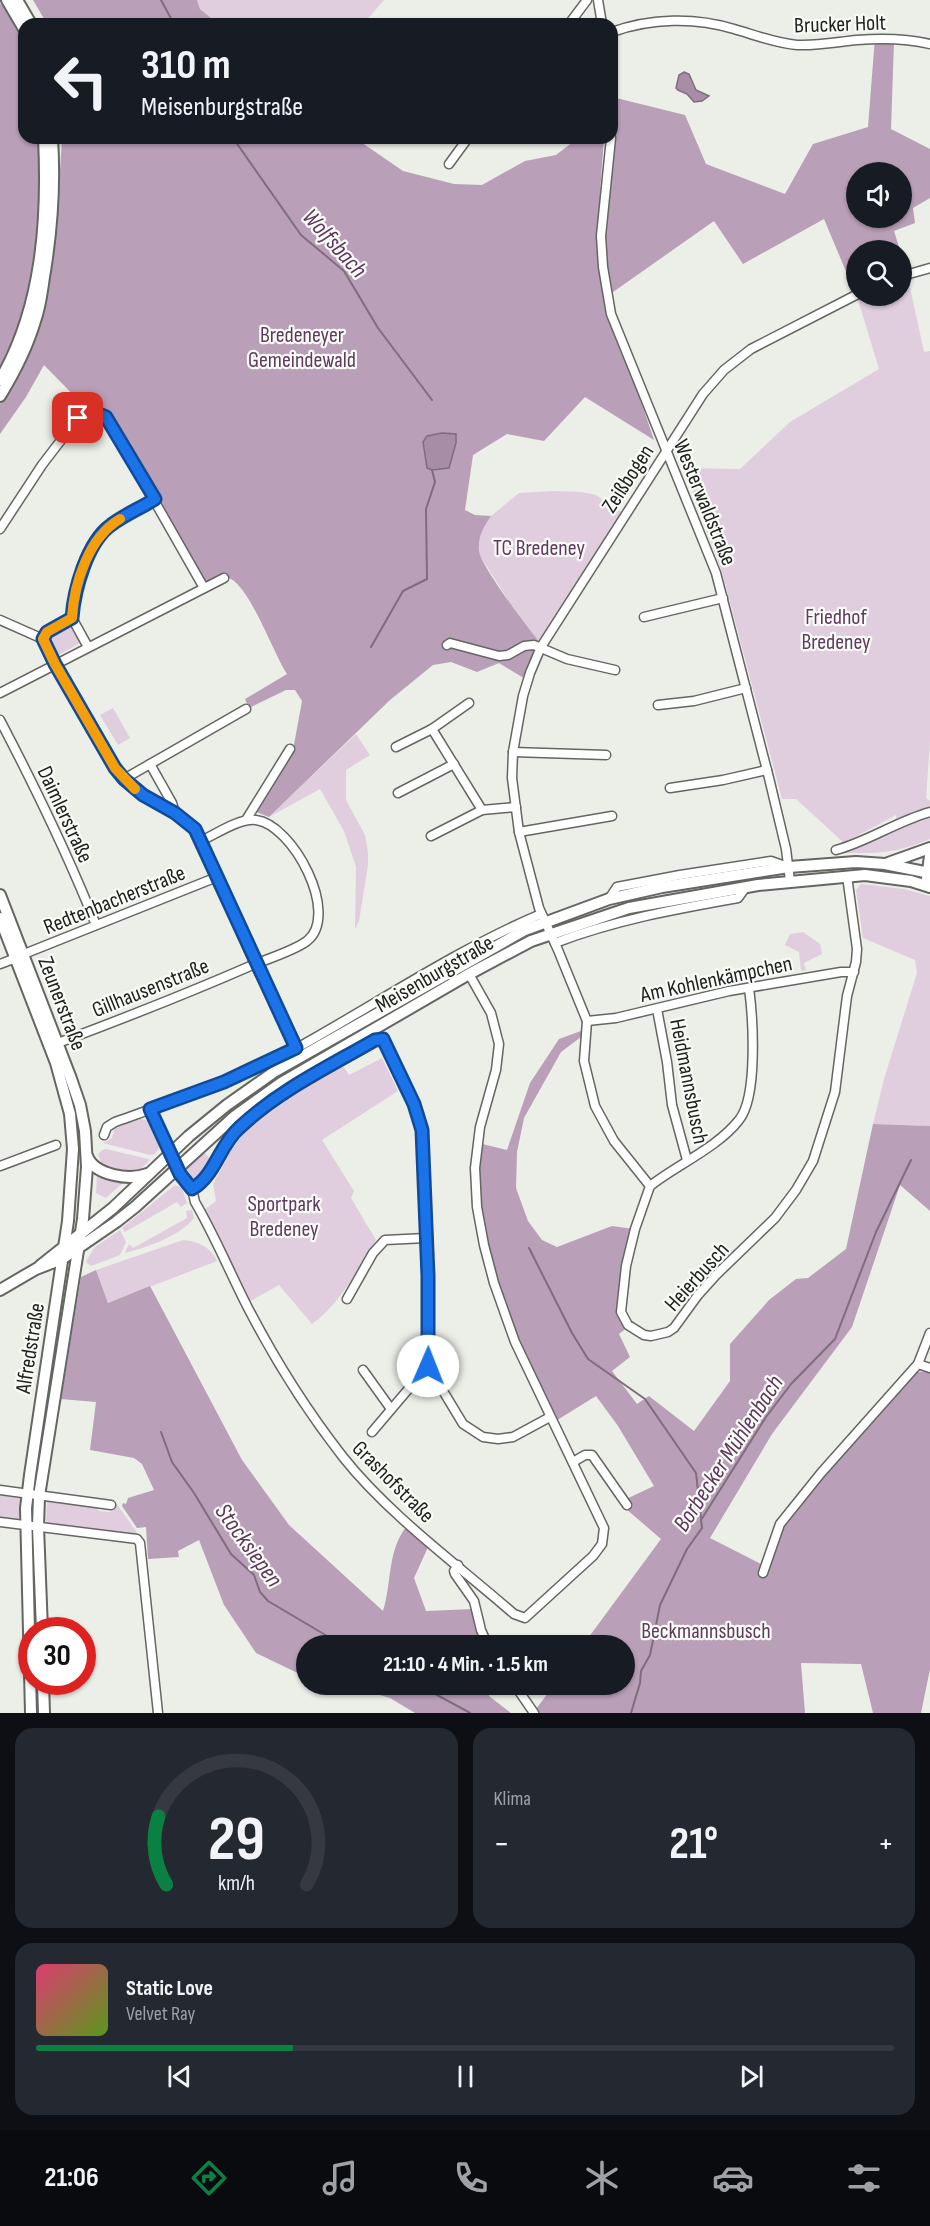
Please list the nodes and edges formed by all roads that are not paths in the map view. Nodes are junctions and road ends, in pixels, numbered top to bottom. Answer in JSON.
{"nodes":[{"id":1,"x":7,"y":0,"type":"edge"},
{"id":2,"x":17,"y":0,"type":"edge"},
{"id":3,"x":587,"y":0,"type":"edge"},
{"id":4,"x":598,"y":0,"type":"edge"},
{"id":5,"x":28,"y":18,"type":"edge"},
{"id":6,"x":574,"y":18,"type":"edge"},
{"id":7,"x":601,"y":18,"type":"edge"},
{"id":8,"x":18,"y":19,"type":"edge"},
{"id":9,"x":618,"y":30,"type":"edge"},
{"id":10,"x":930,"y":44,"type":"edge"},
{"id":11,"x":44,"y":144,"type":"edge"},
{"id":12,"x":52,"y":144,"type":"edge"},
{"id":13,"x":464,"y":144,"type":"edge"},
{"id":14,"x":610,"y":144,"type":"edge"},
{"id":15,"x":449,"y":164,"type":"dead end"},
{"id":16,"x":930,"y":268,"type":"edge"},
{"id":17,"x":912,"y":273,"type":"edge"},
{"id":18,"x":846,"y":300,"type":"edge"},
{"id":19,"x":0,"y":380,"type":"edge"},
{"id":20,"x":0,"y":396,"type":"edge"},
{"id":21,"x":666,"y":450,"type":"junction"},
{"id":22,"x":155,"y":499,"type":"junction"},
{"id":23,"x":0,"y":529,"type":"edge"},
{"id":24,"x":224,"y":578,"type":"dead end"},
{"id":25,"x":204,"y":588,"type":"junction"},
{"id":26,"x":723,"y":598,"type":"junction"},
{"id":27,"x":644,"y":617,"type":"dead end"},
{"id":28,"x":72,"y":618,"type":"junction"},
{"id":29,"x":0,"y":620,"type":"edge"},
{"id":30,"x":43,"y":639,"type":"junction"},
{"id":31,"x":447,"y":645,"type":"dead end"},
{"id":32,"x":88,"y":647,"type":"junction"},
{"id":33,"x":541,"y":647,"type":"junction"},
{"id":34,"x":55,"y":664,"type":"junction"},
{"id":35,"x":615,"y":670,"type":"dead end"},
{"id":36,"x":746,"y":688,"type":"junction"},
{"id":37,"x":0,"y":693,"type":"edge"},
{"id":38,"x":469,"y":703,"type":"dead end"},
{"id":39,"x":658,"y":705,"type":"dead end"},
{"id":40,"x":246,"y":709,"type":"dead end"},
{"id":41,"x":0,"y":720,"type":"edge"},
{"id":42,"x":432,"y":729,"type":"junction"},
{"id":43,"x":396,"y":747,"type":"dead end"},
{"id":44,"x":290,"y":748,"type":"dead end"},
{"id":45,"x":513,"y":752,"type":"junction"},
{"id":46,"x":606,"y":755,"type":"dead end"},
{"id":47,"x":150,"y":764,"type":"junction"},
{"id":48,"x":454,"y":764,"type":"junction"},
{"id":49,"x":767,"y":770,"type":"junction"},
{"id":50,"x":124,"y":779,"type":"junction"},
{"id":51,"x":670,"y":788,"type":"dead end"},
{"id":52,"x":398,"y":793,"type":"dead end"},
{"id":53,"x":516,"y":807,"type":"junction"},
{"id":54,"x":482,"y":810,"type":"junction"},
{"id":55,"x":930,"y":812,"type":"edge"},
{"id":56,"x":175,"y":813,"type":"junction"},
{"id":57,"x":612,"y":816,"type":"dead end"},
{"id":58,"x":246,"y":820,"type":"junction"},
{"id":59,"x":519,"y":832,"type":"junction"},
{"id":60,"x":431,"y":836,"type":"dead end"},
{"id":61,"x":201,"y":841,"type":"junction"},
{"id":62,"x":930,"y":848,"type":"edge"},
{"id":63,"x":836,"y":850,"type":"dead end"},
{"id":64,"x":930,"y":856,"type":"edge"},
{"id":65,"x":885,"y":864,"type":"junction"},
{"id":66,"x":789,"y":867,"type":"junction"},
{"id":67,"x":847,"y":876,"type":"junction"},
{"id":68,"x":217,"y":877,"type":"junction"},
{"id":69,"x":929,"y":880,"type":"edge"},
{"id":70,"x":790,"y":881,"type":"junction"},
{"id":71,"x":0,"y":895,"type":"edge"},
{"id":72,"x":0,"y":918,"type":"edge"},
{"id":73,"x":543,"y":918,"type":"junction"},
{"id":74,"x":96,"y":926,"type":"junction"},
{"id":75,"x":553,"y":938,"type":"junction"},
{"id":76,"x":20,"y":956,"type":"junction"},
{"id":77,"x":0,"y":964,"type":"edge"},
{"id":78,"x":255,"y":964,"type":"junction"},
{"id":79,"x":854,"y":972,"type":"junction"},
{"id":80,"x":469,"y":974,"type":"junction"},
{"id":81,"x":749,"y":988,"type":"junction"},
{"id":82,"x":657,"y":1009,"type":"junction"},
{"id":83,"x":586,"y":1021,"type":"junction"},
{"id":84,"x":58,"y":1043,"type":"junction"},
{"id":85,"x":296,"y":1048,"type":"junction"},
{"id":86,"x":150,"y":1109,"type":"junction"},
{"id":87,"x":84,"y":1127,"type":"joint"},
{"id":88,"x":72,"y":1133,"type":"joint"},
{"id":89,"x":104,"y":1135,"type":"dead end"},
{"id":90,"x":56,"y":1146,"type":"dead end"},
{"id":91,"x":171,"y":1154,"type":"junction"},
{"id":92,"x":87,"y":1156,"type":"junction"},
{"id":93,"x":687,"y":1160,"type":"junction"},
{"id":94,"x":0,"y":1166,"type":"edge"},
{"id":95,"x":177,"y":1168,"type":"junction"},
{"id":96,"x":149,"y":1173,"type":"junction"},
{"id":97,"x":650,"y":1186,"type":"junction"},
{"id":98,"x":192,"y":1189,"type":"junction"},
{"id":99,"x":80,"y":1234,"type":"junction"},
{"id":100,"x":426,"y":1238,"type":"junction"},
{"id":101,"x":64,"y":1245,"type":"junction"},
{"id":102,"x":76,"y":1250,"type":"junction"},
{"id":103,"x":62,"y":1259,"type":"junction"},
{"id":104,"x":36,"y":1269,"type":"junction"},
{"id":105,"x":58,"y":1284,"type":"junction"},
{"id":106,"x":0,"y":1290,"type":"edge"},
{"id":107,"x":347,"y":1299,"type":"dead end"},
{"id":108,"x":930,"y":1333,"type":"edge"},
{"id":109,"x":918,"y":1364,"type":"junction"},
{"id":110,"x":428,"y":1366,"type":"junction"},
{"id":111,"x":930,"y":1368,"type":"edge"},
{"id":112,"x":363,"y":1370,"type":"dead end"},
{"id":113,"x":391,"y":1409,"type":"junction"},
{"id":114,"x":550,"y":1417,"type":"junction"},
{"id":115,"x":372,"y":1432,"type":"dead end"},
{"id":116,"x":573,"y":1462,"type":"junction"},
{"id":117,"x":0,"y":1490,"type":"edge"},
{"id":118,"x":27,"y":1494,"type":"junction"},
{"id":119,"x":39,"y":1496,"type":"junction"},
{"id":120,"x":111,"y":1505,"type":"dead end"},
{"id":121,"x":627,"y":1505,"type":"dead end"},
{"id":122,"x":0,"y":1522,"type":"edge"},
{"id":123,"x":27,"y":1525,"type":"junction"},
{"id":124,"x":38,"y":1527,"type":"junction"},
{"id":125,"x":458,"y":1566,"type":"junction"},
{"id":126,"x":764,"y":1573,"type":"dead end"},
{"id":127,"x":41,"y":1617,"type":"edge"},
{"id":128,"x":483,"y":1635,"type":"edge"},
{"id":129,"x":44,"y":1695,"type":"edge"},
{"id":130,"x":522,"y":1695,"type":"edge"},
{"id":131,"x":31,"y":1713,"type":"edge"},
{"id":132,"x":44,"y":1713,"type":"edge"},
{"id":133,"x":158,"y":1713,"type":"edge"},
{"id":134,"x":534,"y":1713,"type":"edge"}],
"edges":[{"from":1,"to":8,"type":"main road"},
{"from":2,"to":5,"type":"main road"},
{"from":3,"to":6,"type":"street"},
{"from":4,"to":7,"type":"street"},
{"from":9,"to":10,"type":"street","name":"Brucker Holt"},
{"from":11,"to":19,"type":"main road"},
{"from":12,"to":20,"type":"main road"},
{"from":13,"to":15,"type":"street"},
{"from":14,"to":21,"type":"street","name":"Westerwaldstraße"},
{"from":16,"to":17,"type":"street"},
{"from":18,"to":21,"type":"street","name":"Zeißbogen"},
{"from":21,"to":26,"type":"street","name":"Westerwaldstraße"},
{"from":21,"to":33,"type":"street","name":"Zeißbogen"},
{"from":22,"to":23,"type":"street"},
{"from":22,"to":25,"type":"street"},
{"from":22,"to":28,"type":"street"},
{"from":24,"to":25,"type":"street"},
{"from":25,"to":32,"type":"street"},
{"from":26,"to":27,"type":"street"},
{"from":26,"to":36,"type":"street","name":"Westerwaldstraße"},
{"from":28,"to":30,"type":"street"},
{"from":28,"to":32,"type":"street"},
{"from":29,"to":30,"type":"street"},
{"from":30,"to":34,"type":"street"},
{"from":31,"to":33,"type":"street"},
{"from":32,"to":34,"type":"street"},
{"from":33,"to":35,"type":"street"},
{"from":33,"to":45,"type":"street","name":"Zeißbogen"},
{"from":34,"to":37,"type":"street"},
{"from":34,"to":50,"type":"street"},
{"from":36,"to":39,"type":"street"},
{"from":36,"to":49,"type":"street","name":"Westerwaldstraße"},
{"from":38,"to":42,"type":"street"},
{"from":40,"to":47,"type":"street"},
{"from":41,"to":74,"type":"street","name":"Daimlerstraße"},
{"from":42,"to":43,"type":"street"},
{"from":42,"to":48,"type":"street"},
{"from":44,"to":58,"type":"street"},
{"from":45,"to":46,"type":"street"},
{"from":45,"to":53,"type":"street","name":"Zeißbogen"},
{"from":47,"to":50,"type":"street"},
{"from":47,"to":56,"type":"street"},
{"from":48,"to":52,"type":"street"},
{"from":48,"to":54,"type":"street"},
{"from":49,"to":51,"type":"street"},
{"from":49,"to":66,"type":"street","name":"Westerwaldstraße"},
{"from":50,"to":56,"type":"street"},
{"from":53,"to":54,"type":"street"},
{"from":53,"to":59,"type":"street","name":"Zeißbogen"},
{"from":54,"to":60,"type":"street"},
{"from":55,"to":63,"type":"street"},
{"from":56,"to":61,"type":"street"},
{"from":57,"to":59,"type":"street"},
{"from":58,"to":61,"type":"street"},
{"from":58,"to":78,"type":"street","name":"Gillhausenstraße"},
{"from":59,"to":73,"type":"street","name":"Zeißbogen"},
{"from":61,"to":68,"type":"street"},
{"from":62,"to":65,"type":"main road"},
{"from":64,"to":69,"type":"main road"},
{"from":65,"to":66,"type":"main road","name":"Meisenburgstraße"},
{"from":65,"to":69,"type":"main road","name":"Meisenburgstraße"},
{"from":66,"to":70,"type":"street","name":"Westerwaldstraße"},
{"from":66,"to":73,"type":"main road","name":"Meisenburgstraße"},
{"from":67,"to":69,"type":"main road","name":"Meisenburgstraße"},
{"from":67,"to":70,"type":"main road","name":"Meisenburgstraße"},
{"from":67,"to":79,"type":"street","name":"Heierbusch"},
{"from":68,"to":74,"type":"street","name":"Redtenbacherstraße"},
{"from":68,"to":78,"type":"street"},
{"from":70,"to":75,"type":"main road","name":"Meisenburgstraße"},
{"from":71,"to":76,"type":"main road","name":"Zeunerstraße"},
{"from":72,"to":76,"type":"main road","name":"Zeunerstraße"},
{"from":73,"to":75,"type":"street","name":"Zeißbogen"},
{"from":73,"to":85,"type":"street","name":"Meisenburgstraße"},
{"from":73,"to":91,"type":"main road","name":"Meisenburgstraße"},
{"from":74,"to":76,"type":"street","name":"Redtenbacherstraße"},
{"from":75,"to":80,"type":"main road","name":"Meisenburgstraße"},
{"from":75,"to":83,"type":"street"},
{"from":76,"to":77,"type":"street","name":"Redtenbacherstraße"},
{"from":76,"to":84,"type":"main road","name":"Zeunerstraße"},
{"from":76,"to":88,"type":"main road","name":"Zeunerstraße"},
{"from":78,"to":84,"type":"street","name":"Gillhausenstraße"},
{"from":78,"to":85,"type":"street"},
{"from":79,"to":81,"type":"street","name":"Am Kohlenkämpchen"},
{"from":79,"to":97,"type":"street","name":"Heierbusch"},
{"from":80,"to":95,"type":"main road","name":"Meisenburgstraße"},
{"from":80,"to":114,"type":"street","name":"Grashofstraße"},
{"from":81,"to":82,"type":"street","name":"Am Kohlenkämpchen"},
{"from":81,"to":93,"type":"street"},
{"from":82,"to":83,"type":"street","name":"Am Kohlenkämpchen"},
{"from":82,"to":93,"type":"street","name":"Heidmannsbusch"},
{"from":83,"to":97,"type":"street"},
{"from":84,"to":87,"type":"main road","name":"Zeunerstraße"},
{"from":85,"to":86,"type":"street","name":"Meisenburgstraße"},
{"from":86,"to":89,"type":"street","name":"Meisenburgstraße"},
{"from":86,"to":91,"type":"street"},
{"from":87,"to":92,"type":"main road","name":"Alfredstraße"},
{"from":88,"to":101,"type":"main road","name":"Alfredstraße"},
{"from":90,"to":94,"type":"street"},
{"from":91,"to":95,"type":"street"},
{"from":91,"to":96,"type":"main road","name":"Meisenburgstraße"},
{"from":92,"to":96,"type":"main road"},
{"from":92,"to":99,"type":"main road","name":"Alfredstraße"},
{"from":93,"to":97,"type":"street"},
{"from":95,"to":98,"type":"street","name":"Grashofstraße"},
{"from":95,"to":102,"type":"main road","name":"Meisenburgstraße"},
{"from":96,"to":99,"type":"main road","name":"Meisenburgstraße"},
{"from":98,"to":100,"type":"street","name":"Meisenburgstraße"},
{"from":98,"to":125,"type":"street","name":"Grashofstraße"},
{"from":99,"to":101,"type":"main road","name":"Meisenburgstraße"},
{"from":99,"to":102,"type":"main road","name":"Alfredstraße"},
{"from":100,"to":107,"type":"street"},
{"from":100,"to":110,"type":"street"},
{"from":101,"to":103,"type":"main road","name":"Alfredstraße"},
{"from":101,"to":104,"type":"main road","name":"Meisenburgstraße"},
{"from":102,"to":103,"type":"main road","name":"Meisenburgstraße"},
{"from":102,"to":119,"type":"main road","name":"Alfredstraße"},
{"from":103,"to":104,"type":"main road","name":"Meisenburgstraße"},
{"from":103,"to":105,"type":"main road","name":"Alfredstraße"},
{"from":104,"to":105,"type":"main road"},
{"from":104,"to":106,"type":"main road"},
{"from":105,"to":118,"type":"main road","name":"Alfredstraße"},
{"from":108,"to":109,"type":"street"},
{"from":109,"to":111,"type":"street"},
{"from":109,"to":126,"type":"street"},
{"from":110,"to":113,"type":"street"},
{"from":110,"to":114,"type":"street"},
{"from":112,"to":113,"type":"street"},
{"from":113,"to":115,"type":"street"},
{"from":114,"to":116,"type":"street","name":"Grashofstraße"},
{"from":116,"to":121,"type":"street"},
{"from":116,"to":125,"type":"street","name":"Grashofstraße"},
{"from":117,"to":118,"type":"street"},
{"from":118,"to":119,"type":"street"},
{"from":118,"to":123,"type":"main road","name":"Alfredstraße"},
{"from":119,"to":120,"type":"street"},
{"from":119,"to":124,"type":"main road","name":"Alfredstraße"},
{"from":122,"to":123,"type":"street"},
{"from":123,"to":124,"type":"street"},
{"from":123,"to":131,"type":"main road","name":"Alfredstraße"},
{"from":124,"to":127,"type":"main road","name":"Alfredstraße"},
{"from":124,"to":133,"type":"street"},
{"from":125,"to":128,"type":"street"},
{"from":129,"to":132,"type":"main road"},
{"from":130,"to":134,"type":"street"}]}
